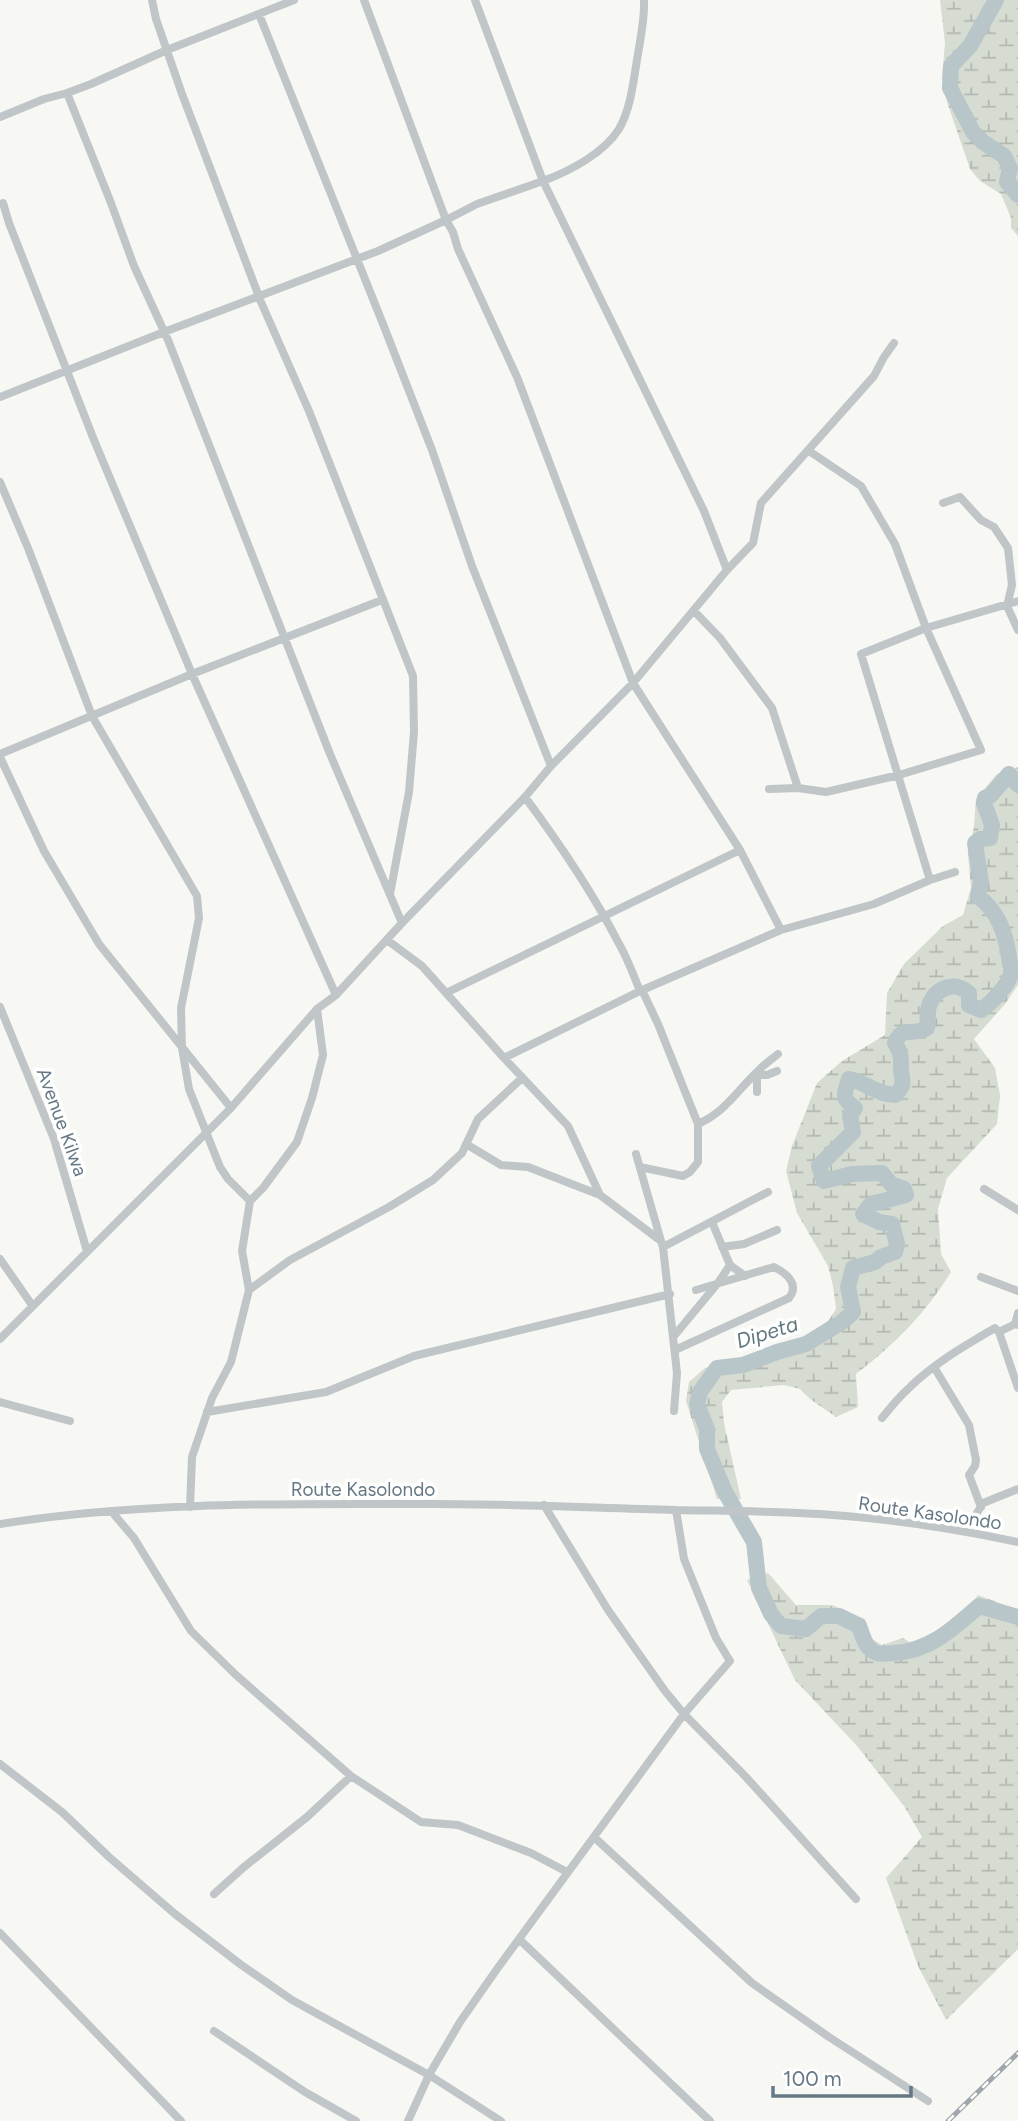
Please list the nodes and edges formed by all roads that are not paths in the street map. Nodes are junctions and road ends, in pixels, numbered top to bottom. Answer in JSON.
{"nodes":[{"id":1,"x":152,"y":0,"type":"edge"},
{"id":2,"x":294,"y":0,"type":"edge"},
{"id":3,"x":364,"y":0,"type":"edge"},
{"id":4,"x":475,"y":0,"type":"edge"},
{"id":5,"x":644,"y":0,"type":"edge"},
{"id":6,"x":259,"y":14,"type":"junction"},
{"id":7,"x":167,"y":50,"type":"junction"},
{"id":8,"x":67,"y":93,"type":"junction"},
{"id":9,"x":0,"y":117,"type":"edge"},
{"id":10,"x":543,"y":181,"type":"junction"},
{"id":11,"x":3,"y":203,"type":"dead end"},
{"id":12,"x":446,"y":220,"type":"junction"},
{"id":13,"x":356,"y":259,"type":"junction"},
{"id":14,"x":260,"y":295,"type":"junction"},
{"id":15,"x":164,"y":332,"type":"junction"},
{"id":16,"x":894,"y":342,"type":"dead end"},
{"id":17,"x":68,"y":371,"type":"junction"},
{"id":18,"x":0,"y":397,"type":"edge"},
{"id":19,"x":809,"y":451,"type":"junction"},
{"id":20,"x":0,"y":482,"type":"edge"},
{"id":21,"x":943,"y":503,"type":"dead end"},
{"id":22,"x":727,"y":570,"type":"junction"},
{"id":23,"x":382,"y":600,"type":"junction"},
{"id":24,"x":1018,"y":601,"type":"edge"},
{"id":25,"x":1007,"y":606,"type":"junction"},
{"id":26,"x":694,"y":611,"type":"junction"},
{"id":27,"x":926,"y":628,"type":"junction"},
{"id":28,"x":1018,"y":630,"type":"edge"},
{"id":29,"x":283,"y":638,"type":"junction"},
{"id":30,"x":192,"y":674,"type":"junction"},
{"id":31,"x":633,"y":683,"type":"junction"},
{"id":32,"x":92,"y":716,"type":"junction"},
{"id":33,"x":0,"y":755,"type":"edge"},
{"id":34,"x":551,"y":766,"type":"junction"},
{"id":35,"x":899,"y":775,"type":"junction"},
{"id":36,"x":798,"y":788,"type":"junction"},
{"id":37,"x":769,"y":789,"type":"dead end"},
{"id":38,"x":525,"y":797,"type":"junction"},
{"id":39,"x":740,"y":850,"type":"junction"},
{"id":40,"x":955,"y":872,"type":"dead end"},
{"id":41,"x":930,"y":880,"type":"junction"},
{"id":42,"x":390,"y":894,"type":"junction"},
{"id":43,"x":603,"y":916,"type":"junction"},
{"id":44,"x":402,"y":923,"type":"junction"},
{"id":45,"x":781,"y":930,"type":"junction"},
{"id":46,"x":387,"y":940,"type":"junction"},
{"id":47,"x":641,"y":990,"type":"junction"},
{"id":48,"x":446,"y":993,"type":"junction"},
{"id":49,"x":335,"y":995,"type":"junction"},
{"id":50,"x":0,"y":1007,"type":"edge"},
{"id":51,"x":317,"y":1009,"type":"junction"},
{"id":52,"x":182,"y":1048,"type":"junction"},
{"id":53,"x":779,"y":1054,"type":"dead end"},
{"id":54,"x":504,"y":1058,"type":"junction"},
{"id":55,"x":777,"y":1071,"type":"dead end"},
{"id":56,"x":757,"y":1074,"type":"junction"},
{"id":57,"x":522,"y":1078,"type":"junction"},
{"id":58,"x":757,"y":1093,"type":"dead end"},
{"id":59,"x":231,"y":1108,"type":"junction"},
{"id":60,"x":698,"y":1124,"type":"junction"},
{"id":61,"x":206,"y":1133,"type":"junction"},
{"id":62,"x":467,"y":1144,"type":"junction"},
{"id":63,"x":636,"y":1154,"type":"dead end"},
{"id":64,"x":639,"y":1167,"type":"junction"},
{"id":65,"x":984,"y":1189,"type":"dead end"},
{"id":66,"x":768,"y":1192,"type":"dead end"},
{"id":67,"x":600,"y":1195,"type":"junction"},
{"id":68,"x":250,"y":1201,"type":"junction"},
{"id":69,"x":1018,"y":1210,"type":"edge"},
{"id":70,"x":712,"y":1222,"type":"junction"},
{"id":71,"x":777,"y":1230,"type":"dead end"},
{"id":72,"x":662,"y":1244,"type":"junction"},
{"id":73,"x":722,"y":1247,"type":"junction"},
{"id":74,"x":87,"y":1251,"type":"junction"},
{"id":75,"x":0,"y":1258,"type":"edge"},
{"id":76,"x":730,"y":1265,"type":"junction"},
{"id":77,"x":745,"y":1276,"type":"junction"},
{"id":78,"x":981,"y":1277,"type":"dead end"},
{"id":79,"x":718,"y":1283,"type":"junction"},
{"id":80,"x":249,"y":1290,"type":"junction"},
{"id":81,"x":696,"y":1290,"type":"dead end"},
{"id":82,"x":1018,"y":1291,"type":"edge"},
{"id":83,"x":670,"y":1294,"type":"junction"},
{"id":84,"x":32,"y":1305,"type":"junction"},
{"id":85,"x":1018,"y":1312,"type":"edge"},
{"id":86,"x":1017,"y":1324,"type":"edge"},
{"id":87,"x":999,"y":1332,"type":"junction"},
{"id":88,"x":674,"y":1336,"type":"junction"},
{"id":89,"x":0,"y":1339,"type":"edge"},
{"id":90,"x":675,"y":1350,"type":"junction"},
{"id":91,"x":934,"y":1367,"type":"junction"},
{"id":92,"x":1016,"y":1375,"type":"edge"},
{"id":93,"x":1018,"y":1388,"type":"edge"},
{"id":94,"x":0,"y":1402,"type":"edge"},
{"id":95,"x":674,"y":1411,"type":"dead end"},
{"id":96,"x":207,"y":1412,"type":"junction"},
{"id":97,"x":881,"y":1418,"type":"dead end"},
{"id":98,"x":70,"y":1421,"type":"dead end"},
{"id":99,"x":1018,"y":1489,"type":"edge"},
{"id":100,"x":544,"y":1505,"type":"junction"},
{"id":101,"x":190,"y":1507,"type":"junction"},
{"id":102,"x":981,"y":1507,"type":"junction"},
{"id":103,"x":676,"y":1510,"type":"junction"},
{"id":104,"x":112,"y":1512,"type":"junction"},
{"id":105,"x":0,"y":1524,"type":"edge"},
{"id":106,"x":966,"y":1531,"type":"junction"},
{"id":107,"x":1018,"y":1542,"type":"edge"},
{"id":108,"x":684,"y":1714,"type":"junction"},
{"id":109,"x":0,"y":1764,"type":"edge"},
{"id":110,"x":351,"y":1776,"type":"junction"},
{"id":111,"x":594,"y":1837,"type":"junction"},
{"id":112,"x":567,"y":1872,"type":"junction"},
{"id":113,"x":214,"y":1894,"type":"dead end"},
{"id":114,"x":856,"y":1899,"type":"dead end"},
{"id":115,"x":0,"y":1933,"type":"edge"},
{"id":116,"x":519,"y":1939,"type":"junction"},
{"id":117,"x":214,"y":2031,"type":"dead end"},
{"id":118,"x":429,"y":2075,"type":"junction"},
{"id":119,"x":928,"y":2101,"type":"dead end"},
{"id":120,"x":181,"y":2121,"type":"edge"},
{"id":121,"x":356,"y":2121,"type":"edge"},
{"id":122,"x":408,"y":2121,"type":"edge"},
{"id":123,"x":501,"y":2121,"type":"edge"},
{"id":124,"x":710,"y":2121,"type":"edge"}],
"edges":[{"from":1,"to":7,"type":"street"},
{"from":2,"to":6,"type":"street"},
{"from":3,"to":12,"type":"street"},
{"from":4,"to":10,"type":"street"},
{"from":5,"to":10,"type":"street"},
{"from":6,"to":7,"type":"street"},
{"from":6,"to":13,"type":"street"},
{"from":7,"to":8,"type":"street"},
{"from":7,"to":14,"type":"street"},
{"from":8,"to":9,"type":"street"},
{"from":8,"to":15,"type":"street"},
{"from":10,"to":12,"type":"street"},
{"from":10,"to":22,"type":"street"},
{"from":11,"to":17,"type":"street"},
{"from":12,"to":13,"type":"street"},
{"from":12,"to":31,"type":"street"},
{"from":13,"to":14,"type":"street"},
{"from":13,"to":34,"type":"street"},
{"from":14,"to":15,"type":"street"},
{"from":14,"to":23,"type":"street"},
{"from":15,"to":17,"type":"street"},
{"from":15,"to":29,"type":"street"},
{"from":16,"to":19,"type":"street"},
{"from":17,"to":18,"type":"street"},
{"from":17,"to":30,"type":"street"},
{"from":19,"to":22,"type":"street"},
{"from":19,"to":27,"type":"street"},
{"from":20,"to":32,"type":"street"},
{"from":21,"to":25,"type":"street"},
{"from":22,"to":26,"type":"street"},
{"from":23,"to":29,"type":"street"},
{"from":23,"to":42,"type":"street"},
{"from":24,"to":25,"type":"street"},
{"from":25,"to":27,"type":"street"},
{"from":25,"to":28,"type":"street"},
{"from":26,"to":31,"type":"street"},
{"from":26,"to":36,"type":"street"},
{"from":27,"to":35,"type":"street"},
{"from":27,"to":35,"type":"street"},
{"from":29,"to":30,"type":"street"},
{"from":29,"to":42,"type":"street"},
{"from":30,"to":32,"type":"street"},
{"from":30,"to":49,"type":"street"},
{"from":31,"to":34,"type":"street"},
{"from":31,"to":39,"type":"street"},
{"from":32,"to":33,"type":"street"},
{"from":32,"to":52,"type":"street"},
{"from":33,"to":52,"type":"street"},
{"from":34,"to":38,"type":"street"},
{"from":35,"to":36,"type":"street"},
{"from":35,"to":41,"type":"street"},
{"from":36,"to":37,"type":"street"},
{"from":38,"to":43,"type":"street"},
{"from":38,"to":44,"type":"street"},
{"from":39,"to":43,"type":"street"},
{"from":39,"to":45,"type":"street"},
{"from":40,"to":41,"type":"street"},
{"from":41,"to":45,"type":"street"},
{"from":42,"to":44,"type":"street"},
{"from":43,"to":47,"type":"street"},
{"from":43,"to":48,"type":"street"},
{"from":44,"to":46,"type":"street"},
{"from":45,"to":47,"type":"street"},
{"from":46,"to":48,"type":"street"},
{"from":46,"to":49,"type":"street"},
{"from":47,"to":54,"type":"street"},
{"from":47,"to":60,"type":"street"},
{"from":48,"to":54,"type":"street"},
{"from":49,"to":51,"type":"street"},
{"from":50,"to":74,"type":"street","name":"Avenue Kilwa"},
{"from":51,"to":59,"type":"street"},
{"from":51,"to":68,"type":"street"},
{"from":52,"to":59,"type":"street"},
{"from":52,"to":61,"type":"street"},
{"from":53,"to":56,"type":"street"},
{"from":54,"to":57,"type":"street"},
{"from":55,"to":56,"type":"street"},
{"from":56,"to":58,"type":"street"},
{"from":56,"to":60,"type":"street"},
{"from":57,"to":62,"type":"street"},
{"from":57,"to":67,"type":"street"},
{"from":59,"to":61,"type":"street"},
{"from":60,"to":64,"type":"street"},
{"from":61,"to":68,"type":"street"},
{"from":61,"to":74,"type":"street"},
{"from":62,"to":67,"type":"street"},
{"from":62,"to":80,"type":"street"},
{"from":63,"to":64,"type":"street"},
{"from":64,"to":72,"type":"street"},
{"from":65,"to":69,"type":"street"},
{"from":66,"to":70,"type":"street"},
{"from":67,"to":72,"type":"street"},
{"from":68,"to":80,"type":"street"},
{"from":70,"to":72,"type":"street"},
{"from":70,"to":73,"type":"street"},
{"from":71,"to":73,"type":"street"},
{"from":72,"to":83,"type":"street"},
{"from":73,"to":76,"type":"street"},
{"from":74,"to":84,"type":"street"},
{"from":75,"to":84,"type":"street"},
{"from":76,"to":77,"type":"street"},
{"from":76,"to":79,"type":"street"},
{"from":77,"to":79,"type":"street"},
{"from":77,"to":90,"type":"street"},
{"from":78,"to":82,"type":"street"},
{"from":79,"to":81,"type":"street"},
{"from":79,"to":88,"type":"street"},
{"from":80,"to":96,"type":"street"},
{"from":83,"to":88,"type":"street"},
{"from":83,"to":96,"type":"street"},
{"from":84,"to":89,"type":"street"},
{"from":85,"to":86,"type":"street"},
{"from":86,"to":87,"type":"street"},
{"from":87,"to":91,"type":"street"},
{"from":87,"to":92,"type":"street"},
{"from":88,"to":90,"type":"street"},
{"from":90,"to":95,"type":"street"},
{"from":91,"to":97,"type":"street"},
{"from":91,"to":102,"type":"street"},
{"from":92,"to":93,"type":"street"},
{"from":94,"to":98,"type":"street"},
{"from":96,"to":101,"type":"street"},
{"from":99,"to":102,"type":"street"},
{"from":100,"to":101,"type":"street","name":"Route Kasolondo"},
{"from":100,"to":103,"type":"street","name":"Route Kasolondo"},
{"from":100,"to":108,"type":"street"},
{"from":101,"to":104,"type":"street","name":"Route Kasolondo"},
{"from":102,"to":106,"type":"street"},
{"from":103,"to":106,"type":"street","name":"Route Kasolondo"},
{"from":103,"to":108,"type":"street"},
{"from":104,"to":105,"type":"street","name":"Route Kasolondo"},
{"from":104,"to":110,"type":"street"},
{"from":106,"to":107,"type":"street","name":"Route Kasolondo"},
{"from":108,"to":111,"type":"street"},
{"from":108,"to":114,"type":"street"},
{"from":109,"to":118,"type":"street"},
{"from":110,"to":112,"type":"street"},
{"from":110,"to":113,"type":"street"},
{"from":111,"to":112,"type":"street"},
{"from":111,"to":119,"type":"street"},
{"from":112,"to":116,"type":"street"},
{"from":115,"to":120,"type":"street"},
{"from":116,"to":118,"type":"street"},
{"from":116,"to":124,"type":"street"},
{"from":117,"to":121,"type":"street"},
{"from":118,"to":122,"type":"street"},
{"from":118,"to":123,"type":"street"}]}
